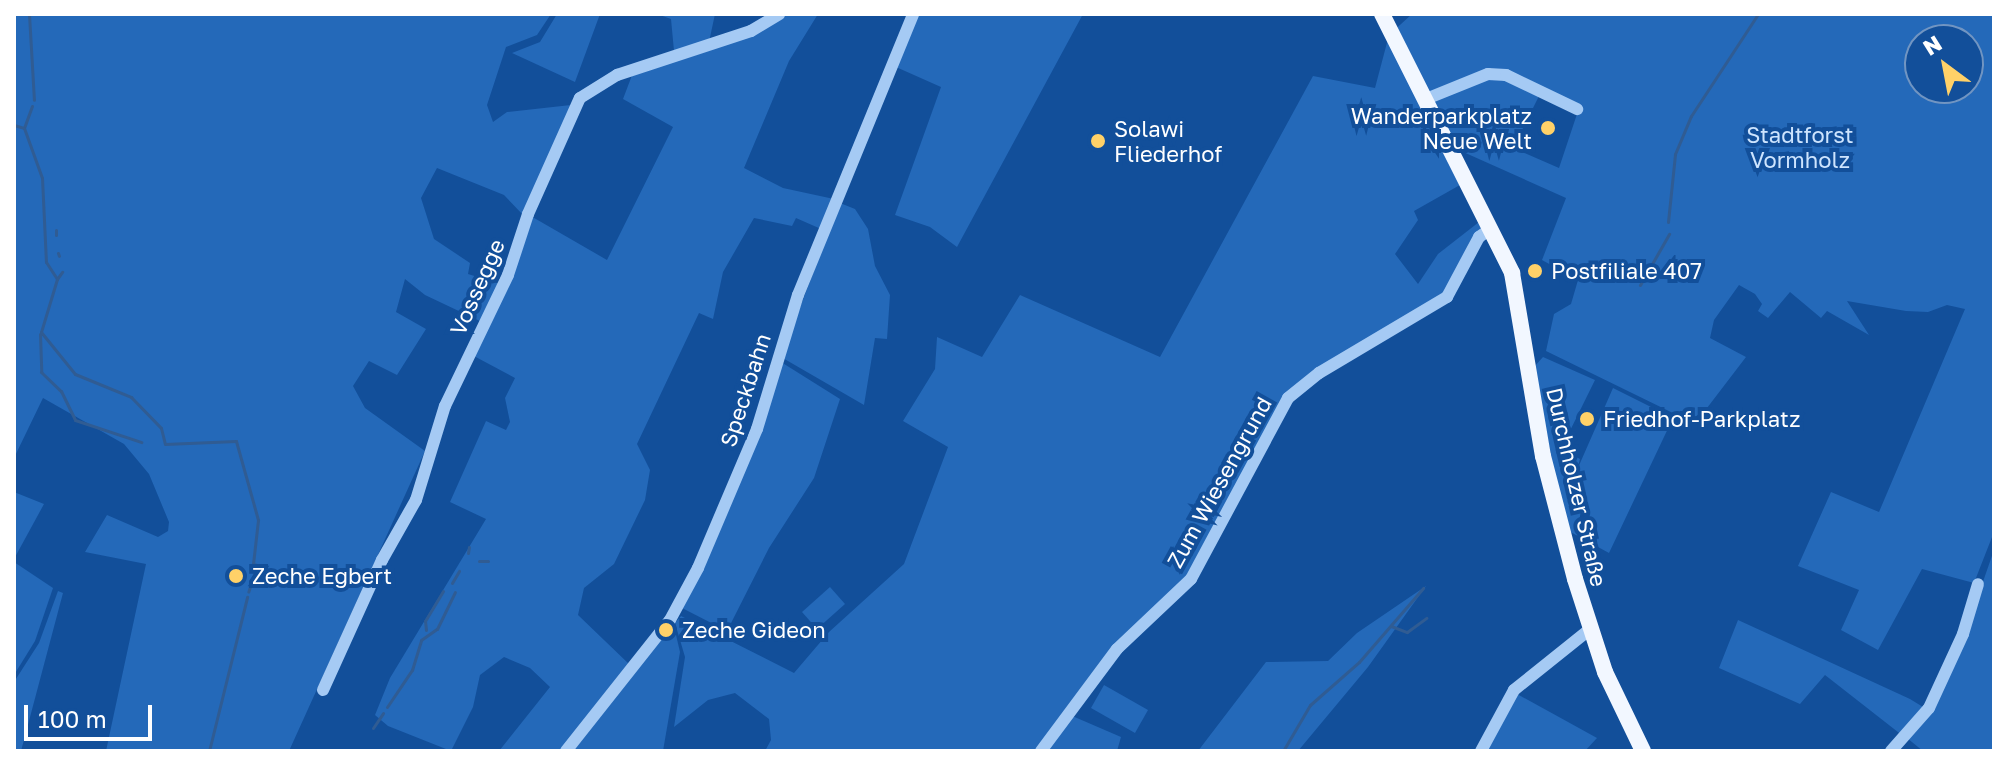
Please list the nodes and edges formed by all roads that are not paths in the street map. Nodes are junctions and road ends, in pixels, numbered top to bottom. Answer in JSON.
{"nodes":[{"id":1,"x":779,"y":14,"type":"edge"},
{"id":2,"x":913,"y":14,"type":"edge"},
{"id":3,"x":1382,"y":14,"type":"edge"},
{"id":4,"x":1426,"y":99,"type":"junction"},
{"id":5,"x":1577,"y":109,"type":"dead end"},
{"id":6,"x":1489,"y":230,"type":"junction"},
{"id":7,"x":1978,"y":584,"type":"dead end"},
{"id":8,"x":1589,"y":630,"type":"junction"},
{"id":9,"x":323,"y":690,"type":"dead end"},
{"id":10,"x":566,"y":751,"type":"edge"},
{"id":11,"x":1041,"y":751,"type":"edge"},
{"id":12,"x":1481,"y":751,"type":"edge"},
{"id":13,"x":1643,"y":751,"type":"edge"},
{"id":14,"x":1891,"y":751,"type":"edge"}],
"edges":[{"from":1,"to":9,"type":"street","name":"Vossegge"},
{"from":2,"to":10,"type":"street","name":"Speckbahn"},
{"from":3,"to":4,"type":"main road","name":"Durchholzer Straße"},
{"from":4,"to":5,"type":"street"},
{"from":4,"to":6,"type":"main road","name":"Durchholzer Straße"},
{"from":6,"to":8,"type":"main road","name":"Durchholzer Straße"},
{"from":6,"to":11,"type":"street","name":"Zum Wiesengrund"},
{"from":7,"to":14,"type":"street"},
{"from":8,"to":12,"type":"street"},
{"from":8,"to":13,"type":"main road","name":"Durchholzer Straße"}]}
